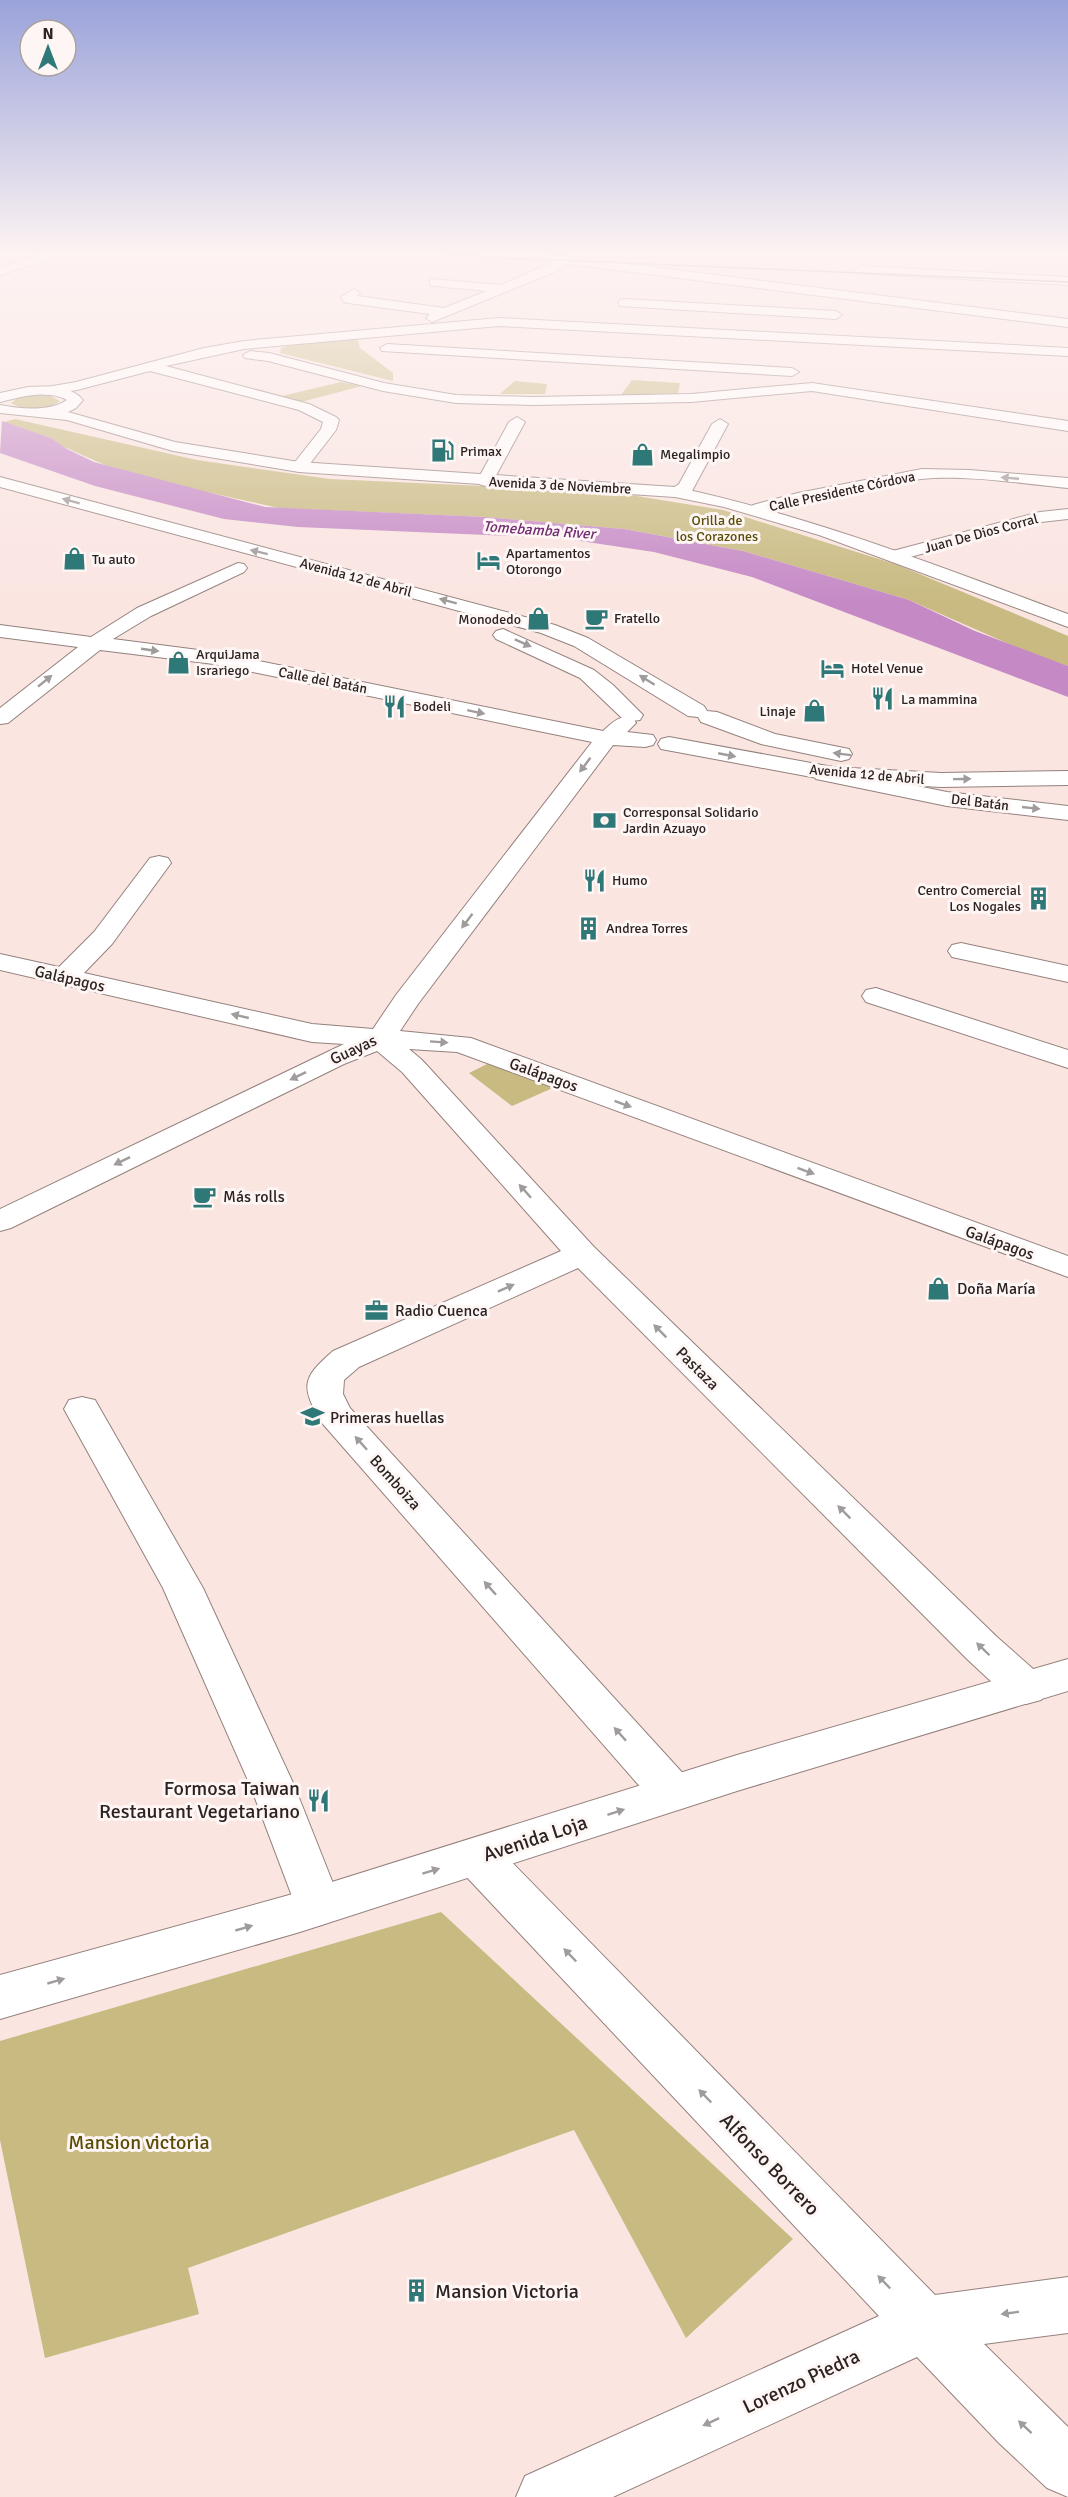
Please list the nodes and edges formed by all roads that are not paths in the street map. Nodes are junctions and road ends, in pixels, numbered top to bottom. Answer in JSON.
{"nodes":[{"id":1,"x":154,"y":369,"type":"edge"},
{"id":2,"x":154,"y":369,"type":"edge"},
{"id":3,"x":158,"y":369,"type":"edge"},
{"id":4,"x":313,"y":369,"type":"edge"},
{"id":5,"x":653,"y":369,"type":"edge"},
{"id":6,"x":815,"y":381,"type":"junction"},
{"id":7,"x":0,"y":390,"type":"edge"},
{"id":8,"x":39,"y":391,"type":"junction"},
{"id":9,"x":0,"y":398,"type":"edge"},
{"id":10,"x":75,"y":403,"type":"junction"},
{"id":11,"x":0,"y":409,"type":"edge"},
{"id":12,"x":30,"y":413,"type":"junction"},
{"id":13,"x":0,"y":420,"type":"edge"},
{"id":14,"x":517,"y":422,"type":"dead end"},
{"id":15,"x":720,"y":424,"type":"dead end"},
{"id":16,"x":1068,"y":426,"type":"edge"},
{"id":17,"x":301,"y":464,"type":"junction"},
{"id":18,"x":487,"y":477,"type":"junction"},
{"id":19,"x":0,"y":482,"type":"edge"},
{"id":20,"x":1068,"y":483,"type":"edge"},
{"id":21,"x":681,"y":489,"type":"junction"},
{"id":22,"x":777,"y":504,"type":"junction"},
{"id":23,"x":759,"y":509,"type":"junction"},
{"id":24,"x":1068,"y":514,"type":"edge"},
{"id":25,"x":915,"y":551,"type":"junction"},
{"id":26,"x":895,"y":556,"type":"junction"},
{"id":27,"x":210,"y":560,"type":"dead end"},
{"id":28,"x":238,"y":568,"type":"junction"},
{"id":29,"x":259,"y":573,"type":"dead end"},
{"id":30,"x":291,"y":579,"type":"dead end"},
{"id":31,"x":1068,"y":607,"type":"edge"},
{"id":32,"x":1068,"y":621,"type":"edge"},
{"id":33,"x":0,"y":631,"type":"edge"},
{"id":34,"x":92,"y":643,"type":"junction"},
{"id":35,"x":703,"y":714,"type":"junction"},
{"id":36,"x":0,"y":718,"type":"edge"},
{"id":37,"x":627,"y":729,"type":"junction"},
{"id":38,"x":669,"y":744,"type":"junction"},
{"id":39,"x":1068,"y":757,"type":"edge"},
{"id":40,"x":787,"y":767,"type":"junction"},
{"id":41,"x":1068,"y":778,"type":"edge"},
{"id":42,"x":1068,"y":813,"type":"edge"},
{"id":43,"x":159,"y":863,"type":"dead end"},
{"id":44,"x":961,"y":951,"type":"dead end"},
{"id":45,"x":0,"y":962,"type":"edge"},
{"id":46,"x":1068,"y":974,"type":"edge"},
{"id":47,"x":65,"y":977,"type":"junction"},
{"id":48,"x":876,"y":996,"type":"dead end"},
{"id":49,"x":381,"y":1039,"type":"junction"},
{"id":50,"x":1068,"y":1059,"type":"edge"},
{"id":51,"x":0,"y":1221,"type":"edge"},
{"id":52,"x":582,"y":1254,"type":"junction"},
{"id":53,"x":1068,"y":1267,"type":"edge"},
{"id":54,"x":82,"y":1409,"type":"dead end"},
{"id":55,"x":1068,"y":1675,"type":"edge"},
{"id":56,"x":1026,"y":1688,"type":"junction"},
{"id":57,"x":673,"y":1793,"type":"junction"},
{"id":58,"x":477,"y":1857,"type":"junction"},
{"id":59,"x":318,"y":1906,"type":"junction"},
{"id":60,"x":0,"y":1997,"type":"edge"},
{"id":61,"x":1068,"y":2305,"type":"edge"},
{"id":62,"x":925,"y":2324,"type":"junction"},
{"id":63,"x":1068,"y":2467,"type":"edge"},
{"id":64,"x":546,"y":2497,"type":"edge"}],
"edges":[{"from":1,"to":8,"type":"street"},
{"from":2,"to":10,"type":"street"},
{"from":3,"to":17,"type":"street"},
{"from":4,"to":6,"type":"street"},
{"from":5,"to":6,"type":"street"},
{"from":6,"to":16,"type":"street"},
{"from":7,"to":8,"type":"street"},
{"from":8,"to":9,"type":"street"},
{"from":8,"to":10,"type":"street","name":"Avenida 3 de Noviembre"},
{"from":10,"to":12,"type":"street"},
{"from":10,"to":17,"type":"street","name":"Avenida 3 de Noviembre"},
{"from":11,"to":12,"type":"street","name":"Avenida 3 de Noviembre"},
{"from":12,"to":13,"type":"street"},
{"from":12,"to":17,"type":"street","name":"Avenida 3 de Noviembre"},
{"from":14,"to":18,"type":"street"},
{"from":15,"to":21,"type":"street"},
{"from":17,"to":18,"type":"street","name":"Avenida 3 de Noviembre"},
{"from":18,"to":21,"type":"street","name":"Avenida 3 de Noviembre"},
{"from":35,"to":19,"type":"street","name":"Avenida 12 de Abril","one_way":true},
{"from":20,"to":22,"type":"street","name":"Calle Presidente Córdova","one_way":true},
{"from":21,"to":22,"type":"street","name":"Avenida 3 de Noviembre"},
{"from":21,"to":23,"type":"street","name":"Avenida 3 de Noviembre"},
{"from":22,"to":23,"type":"street","name":"Calle Presidente Córdova"},
{"from":22,"to":25,"type":"street","name":"Avenida 3 de Noviembre"},
{"from":23,"to":26,"type":"street","name":"Avenida 3 de Noviembre"},
{"from":24,"to":25,"type":"street","name":"Juan De Dios Corral"},
{"from":25,"to":26,"type":"street","name":"Juan De Dios Corral"},
{"from":25,"to":31,"type":"street","name":"Avenida 3 de Noviembre"},
{"from":26,"to":32,"type":"street","name":"Avenida 3 de Noviembre"},
{"from":27,"to":28,"type":"street"},
{"from":28,"to":29,"type":"street"},
{"from":28,"to":34,"type":"street"},
{"from":30,"to":37,"type":"street","name":"Avenida 12 de Abril","one_way":true},
{"from":33,"to":34,"type":"street","name":"Calle del Batán"},
{"from":36,"to":34,"type":"street","one_way":true},
{"from":34,"to":37,"type":"street","name":"Calle del Batán","one_way":true},
{"from":35,"to":37,"type":"street","name":"Avenida 12 de Abril"},
{"from":35,"to":38,"type":"street","name":"Avenida 12 de Abril"},
{"from":39,"to":35,"type":"street","name":"Avenida 12 de Abril","one_way":true},
{"from":37,"to":38,"type":"street","name":"Avenida 12 de Abril"},
{"from":37,"to":49,"type":"street","name":"Guayas","one_way":true},
{"from":38,"to":40,"type":"street","name":"Avenida 12 de Abril","one_way":true},
{"from":40,"to":41,"type":"street","name":"Avenida 12 de Abril","one_way":true},
{"from":40,"to":42,"type":"street","name":"Del Batán","one_way":true},
{"from":43,"to":47,"type":"street"},
{"from":44,"to":46,"type":"street"},
{"from":45,"to":47,"type":"street","name":"Galápagos"},
{"from":49,"to":47,"type":"street","name":"Galápagos","one_way":true},
{"from":48,"to":50,"type":"street"},
{"from":49,"to":51,"type":"street","name":"Guayas","one_way":true},
{"from":52,"to":49,"type":"street","name":"Pastaza","one_way":true},
{"from":49,"to":53,"type":"street","name":"Galápagos","one_way":true},
{"from":56,"to":52,"type":"street","name":"Pastaza","one_way":true},
{"from":57,"to":52,"type":"street","name":"Bomboiza","one_way":true},
{"from":54,"to":59,"type":"street"},
{"from":55,"to":56,"type":"street","name":"Avenida Loja"},
{"from":56,"to":57,"type":"street","name":"Avenida Loja"},
{"from":58,"to":57,"type":"street","name":"Avenida Loja","one_way":true},
{"from":59,"to":58,"type":"street","name":"Avenida Loja","one_way":true},
{"from":62,"to":58,"type":"street","name":"Alfonso Borrero","one_way":true},
{"from":60,"to":59,"type":"street","name":"Avenida Loja","one_way":true},
{"from":61,"to":62,"type":"street","name":"Lorenzo Piedra","one_way":true},
{"from":63,"to":62,"type":"street","name":"Alfonso Borrero","one_way":true},
{"from":62,"to":64,"type":"street","name":"Lorenzo Piedra","one_way":true}]}
